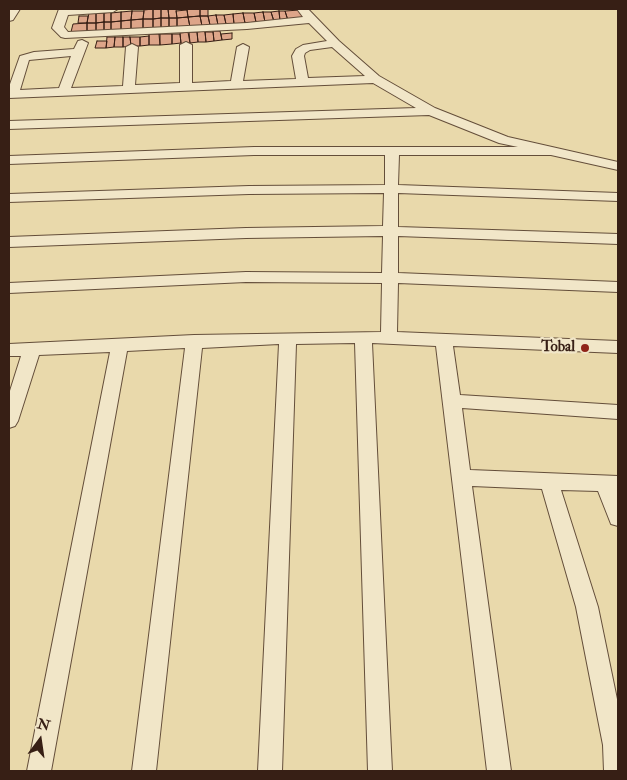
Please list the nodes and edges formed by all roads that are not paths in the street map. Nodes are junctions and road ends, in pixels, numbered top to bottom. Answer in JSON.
{"nodes":[{"id":1,"x":14,"y":9,"type":"edge"},
{"id":2,"x":113,"y":9,"type":"edge"},
{"id":3,"x":302,"y":9,"type":"edge"},
{"id":4,"x":63,"y":10,"type":"edge"},
{"id":5,"x":9,"y":18,"type":"edge"},
{"id":6,"x":313,"y":19,"type":"junction"},
{"id":7,"x":85,"y":35,"type":"junction"},
{"id":8,"x":244,"y":37,"type":"junction"},
{"id":9,"x":335,"y":43,"type":"junction"},
{"id":10,"x":186,"y":45,"type":"dead end"},
{"id":11,"x":132,"y":47,"type":"dead end"},
{"id":12,"x":79,"y":52,"type":"junction"},
{"id":13,"x":375,"y":79,"type":"junction"},
{"id":14,"x":302,"y":82,"type":"junction"},
{"id":15,"x":236,"y":84,"type":"junction"},
{"id":16,"x":186,"y":86,"type":"junction"},
{"id":17,"x":129,"y":88,"type":"junction"},
{"id":18,"x":64,"y":91,"type":"junction"},
{"id":19,"x":11,"y":94,"type":"edge"},
{"id":20,"x":431,"y":111,"type":"junction"},
{"id":21,"x":9,"y":125,"type":"edge"},
{"id":22,"x":392,"y":150,"type":"junction"},
{"id":23,"x":550,"y":151,"type":"junction"},
{"id":24,"x":9,"y":160,"type":"edge"},
{"id":25,"x":618,"y":166,"type":"edge"},
{"id":26,"x":391,"y":189,"type":"junction"},
{"id":27,"x":618,"y":197,"type":"edge"},
{"id":28,"x":9,"y":198,"type":"edge"},
{"id":29,"x":390,"y":232,"type":"junction"},
{"id":30,"x":618,"y":239,"type":"edge"},
{"id":31,"x":9,"y":242,"type":"edge"},
{"id":32,"x":390,"y":278,"type":"junction"},
{"id":33,"x":618,"y":287,"type":"edge"},
{"id":34,"x":9,"y":288,"type":"edge"},
{"id":35,"x":363,"y":337,"type":"junction"},
{"id":36,"x":288,"y":338,"type":"junction"},
{"id":37,"x":388,"y":338,"type":"junction"},
{"id":38,"x":444,"y":340,"type":"junction"},
{"id":39,"x":194,"y":341,"type":"junction"},
{"id":40,"x":120,"y":344,"type":"junction"},
{"id":41,"x":618,"y":347,"type":"edge"},
{"id":42,"x":32,"y":349,"type":"junction"},
{"id":43,"x":9,"y":350,"type":"edge"},
{"id":44,"x":452,"y":401,"type":"junction"},
{"id":45,"x":618,"y":412,"type":"edge"},
{"id":46,"x":9,"y":421,"type":"edge"},
{"id":47,"x":461,"y":478,"type":"junction"},
{"id":48,"x":549,"y":481,"type":"junction"},
{"id":49,"x":611,"y":484,"type":"edge"},
{"id":50,"x":618,"y":518,"type":"edge"},
{"id":51,"x":39,"y":771,"type":"edge"},
{"id":52,"x":144,"y":771,"type":"edge"},
{"id":53,"x":270,"y":771,"type":"edge"},
{"id":54,"x":380,"y":771,"type":"edge"},
{"id":55,"x":499,"y":771,"type":"edge"},
{"id":56,"x":616,"y":771,"type":"edge"}],
"edges":[{"from":1,"to":5,"type":"street"},
{"from":2,"to":4,"type":"street"},
{"from":3,"to":6,"type":"street"},
{"from":4,"to":7,"type":"street"},
{"from":6,"to":8,"type":"street"},
{"from":6,"to":9,"type":"street"},
{"from":7,"to":8,"type":"street"},
{"from":7,"to":12,"type":"street"},
{"from":8,"to":15,"type":"street"},
{"from":9,"to":13,"type":"street"},
{"from":9,"to":14,"type":"street"},
{"from":10,"to":16,"type":"street"},
{"from":11,"to":17,"type":"street"},
{"from":12,"to":18,"type":"street"},
{"from":12,"to":19,"type":"street"},
{"from":13,"to":14,"type":"street"},
{"from":13,"to":20,"type":"street"},
{"from":14,"to":15,"type":"street"},
{"from":15,"to":16,"type":"street"},
{"from":16,"to":17,"type":"street"},
{"from":17,"to":18,"type":"street"},
{"from":18,"to":19,"type":"street"},
{"from":20,"to":21,"type":"street"},
{"from":20,"to":23,"type":"street"},
{"from":22,"to":23,"type":"street"},
{"from":22,"to":24,"type":"street"},
{"from":22,"to":26,"type":"street"},
{"from":23,"to":25,"type":"street"},
{"from":26,"to":27,"type":"street"},
{"from":26,"to":28,"type":"street"},
{"from":26,"to":29,"type":"street"},
{"from":29,"to":30,"type":"street"},
{"from":29,"to":31,"type":"street"},
{"from":29,"to":32,"type":"street"},
{"from":32,"to":33,"type":"street"},
{"from":32,"to":34,"type":"street"},
{"from":32,"to":37,"type":"street"},
{"from":35,"to":36,"type":"street"},
{"from":35,"to":37,"type":"street"},
{"from":35,"to":54,"type":"street"},
{"from":36,"to":39,"type":"street"},
{"from":36,"to":53,"type":"street"},
{"from":37,"to":38,"type":"street"},
{"from":38,"to":41,"type":"street"},
{"from":38,"to":44,"type":"street"},
{"from":39,"to":40,"type":"street"},
{"from":39,"to":52,"type":"street"},
{"from":40,"to":42,"type":"street"},
{"from":40,"to":51,"type":"street"},
{"from":42,"to":43,"type":"street"},
{"from":42,"to":46,"type":"street"},
{"from":44,"to":45,"type":"street"},
{"from":44,"to":47,"type":"street"},
{"from":47,"to":48,"type":"street"},
{"from":47,"to":55,"type":"street"},
{"from":48,"to":49,"type":"street"},
{"from":48,"to":56,"type":"street"},
{"from":49,"to":50,"type":"street"}]}
